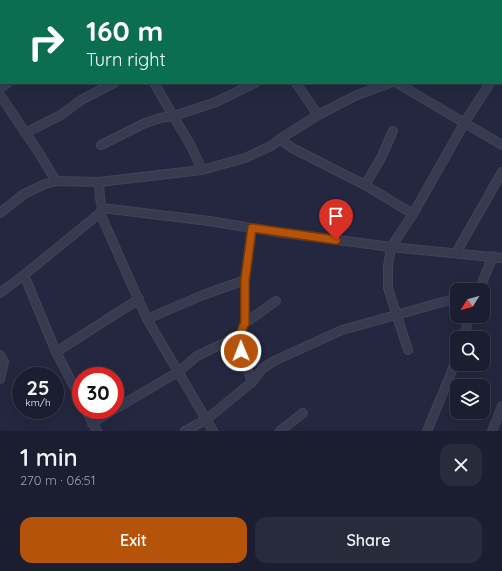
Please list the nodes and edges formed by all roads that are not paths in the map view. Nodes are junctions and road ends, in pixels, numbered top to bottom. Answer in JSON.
{"nodes":[{"id":1,"x":112,"y":84,"type":"edge"},
{"id":2,"x":155,"y":84,"type":"edge"},
{"id":3,"x":253,"y":84,"type":"edge"},
{"id":4,"x":297,"y":84,"type":"edge"},
{"id":5,"x":387,"y":84,"type":"edge"},
{"id":6,"x":399,"y":84,"type":"edge"},
{"id":7,"x":489,"y":84,"type":"edge"},
{"id":8,"x":0,"y":95,"type":"edge"},
{"id":9,"x":318,"y":115,"type":"junction"},
{"id":10,"x":174,"y":116,"type":"junction"},
{"id":11,"x":465,"y":122,"type":"junction"},
{"id":12,"x":393,"y":131,"type":"dead end"},
{"id":13,"x":25,"y":133,"type":"junction"},
{"id":14,"x":280,"y":139,"type":"junction"},
{"id":15,"x":101,"y":145,"type":"dead end"},
{"id":16,"x":502,"y":145,"type":"edge"},
{"id":17,"x":202,"y":170,"type":"junction"},
{"id":18,"x":502,"y":172,"type":"edge"},
{"id":19,"x":56,"y":181,"type":"junction"},
{"id":20,"x":99,"y":182,"type":"junction"},
{"id":21,"x":365,"y":185,"type":"junction"},
{"id":22,"x":101,"y":210,"type":"junction"},
{"id":23,"x":0,"y":213,"type":"edge"},
{"id":24,"x":413,"y":214,"type":"junction"},
{"id":25,"x":252,"y":228,"type":"junction"},
{"id":26,"x":391,"y":247,"type":"junction"},
{"id":27,"x":456,"y":252,"type":"junction"},
{"id":28,"x":492,"y":256,"type":"junction"},
{"id":29,"x":502,"y":258,"type":"edge"},
{"id":30,"x":24,"y":275,"type":"junction"},
{"id":31,"x":245,"y":280,"type":"junction"},
{"id":32,"x":482,"y":283,"type":"edge"},
{"id":33,"x":0,"y":292,"type":"edge"},
{"id":34,"x":139,"y":299,"type":"junction"},
{"id":35,"x":450,"y":300,"type":"edge"},
{"id":36,"x":276,"y":301,"type":"dead end"},
{"id":37,"x":397,"y":315,"type":"junction"},
{"id":38,"x":147,"y":319,"type":"junction"},
{"id":39,"x":245,"y":323,"type":"junction"},
{"id":40,"x":239,"y":336,"type":"junction"},
{"id":41,"x":408,"y":350,"type":"dead end"},
{"id":42,"x":56,"y":352,"type":"junction"},
{"id":43,"x":0,"y":355,"type":"edge"},
{"id":44,"x":452,"y":371,"type":"edge"},
{"id":45,"x":178,"y":372,"type":"junction"},
{"id":46,"x":0,"y":378,"type":"edge"},
{"id":47,"x":252,"y":382,"type":"junction"},
{"id":48,"x":72,"y":383,"type":"edge"},
{"id":49,"x":124,"y":403,"type":"edge"},
{"id":50,"x":502,"y":406,"type":"edge"},
{"id":51,"x":303,"y":414,"type":"dead end"},
{"id":52,"x":90,"y":419,"type":"edge"},
{"id":53,"x":98,"y":419,"type":"edge"},
{"id":54,"x":207,"y":419,"type":"junction"},
{"id":55,"x":92,"y":423,"type":"junction"},
{"id":56,"x":97,"y":431,"type":"edge"},
{"id":57,"x":185,"y":431,"type":"edge"},
{"id":58,"x":213,"y":431,"type":"edge"},
{"id":59,"x":280,"y":431,"type":"edge"},
{"id":60,"x":427,"y":431,"type":"edge"},
{"id":61,"x":492,"y":431,"type":"edge"}],
"edges":[{"from":1,"to":13,"type":"street"},
{"from":2,"to":10,"type":"street"},
{"from":3,"to":10,"type":"street"},
{"from":4,"to":9,"type":"street"},
{"from":5,"to":9,"type":"street"},
{"from":6,"to":11,"type":"street"},
{"from":7,"to":11,"type":"street"},
{"from":8,"to":13,"type":"street"},
{"from":9,"to":14,"type":"street"},
{"from":10,"to":15,"type":"street"},
{"from":10,"to":17,"type":"street"},
{"from":11,"to":16,"type":"street"},
{"from":11,"to":24,"type":"street"},
{"from":12,"to":21,"type":"street"},
{"from":13,"to":19,"type":"street"},
{"from":14,"to":17,"type":"street"},
{"from":14,"to":21,"type":"street"},
{"from":17,"to":20,"type":"street"},
{"from":18,"to":27,"type":"street"},
{"from":19,"to":20,"type":"street"},
{"from":19,"to":23,"type":"street"},
{"from":20,"to":22,"type":"street"},
{"from":21,"to":24,"type":"street"},
{"from":22,"to":25,"type":"street"},
{"from":22,"to":30,"type":"street"},
{"from":22,"to":34,"type":"street"},
{"from":24,"to":26,"type":"street"},
{"from":25,"to":26,"type":"street"},
{"from":25,"to":31,"type":"street"},
{"from":26,"to":27,"type":"street"},
{"from":26,"to":37,"type":"street"},
{"from":27,"to":28,"type":"street"},
{"from":28,"to":29,"type":"street"},
{"from":28,"to":32,"type":"street"},
{"from":30,"to":33,"type":"street"},
{"from":30,"to":42,"type":"street"},
{"from":31,"to":38,"type":"street"},
{"from":31,"to":39,"type":"street"},
{"from":34,"to":38,"type":"street"},
{"from":34,"to":42,"type":"street"},
{"from":35,"to":37,"type":"street"},
{"from":36,"to":39,"type":"street"},
{"from":37,"to":41,"type":"street"},
{"from":37,"to":47,"type":"street"},
{"from":38,"to":45,"type":"street"},
{"from":39,"to":40,"type":"street"},
{"from":40,"to":45,"type":"street"},
{"from":40,"to":47,"type":"street"},
{"from":42,"to":48,"type":"street"},
{"from":43,"to":46,"type":"street"},
{"from":44,"to":60,"type":"street"},
{"from":45,"to":49,"type":"street"},
{"from":45,"to":54,"type":"street"},
{"from":47,"to":54,"type":"street"},
{"from":50,"to":61,"type":"street"},
{"from":51,"to":59,"type":"street"},
{"from":52,"to":55,"type":"street"},
{"from":53,"to":55,"type":"street"},
{"from":54,"to":57,"type":"street"},
{"from":54,"to":58,"type":"street"},
{"from":55,"to":56,"type":"street"}]}
